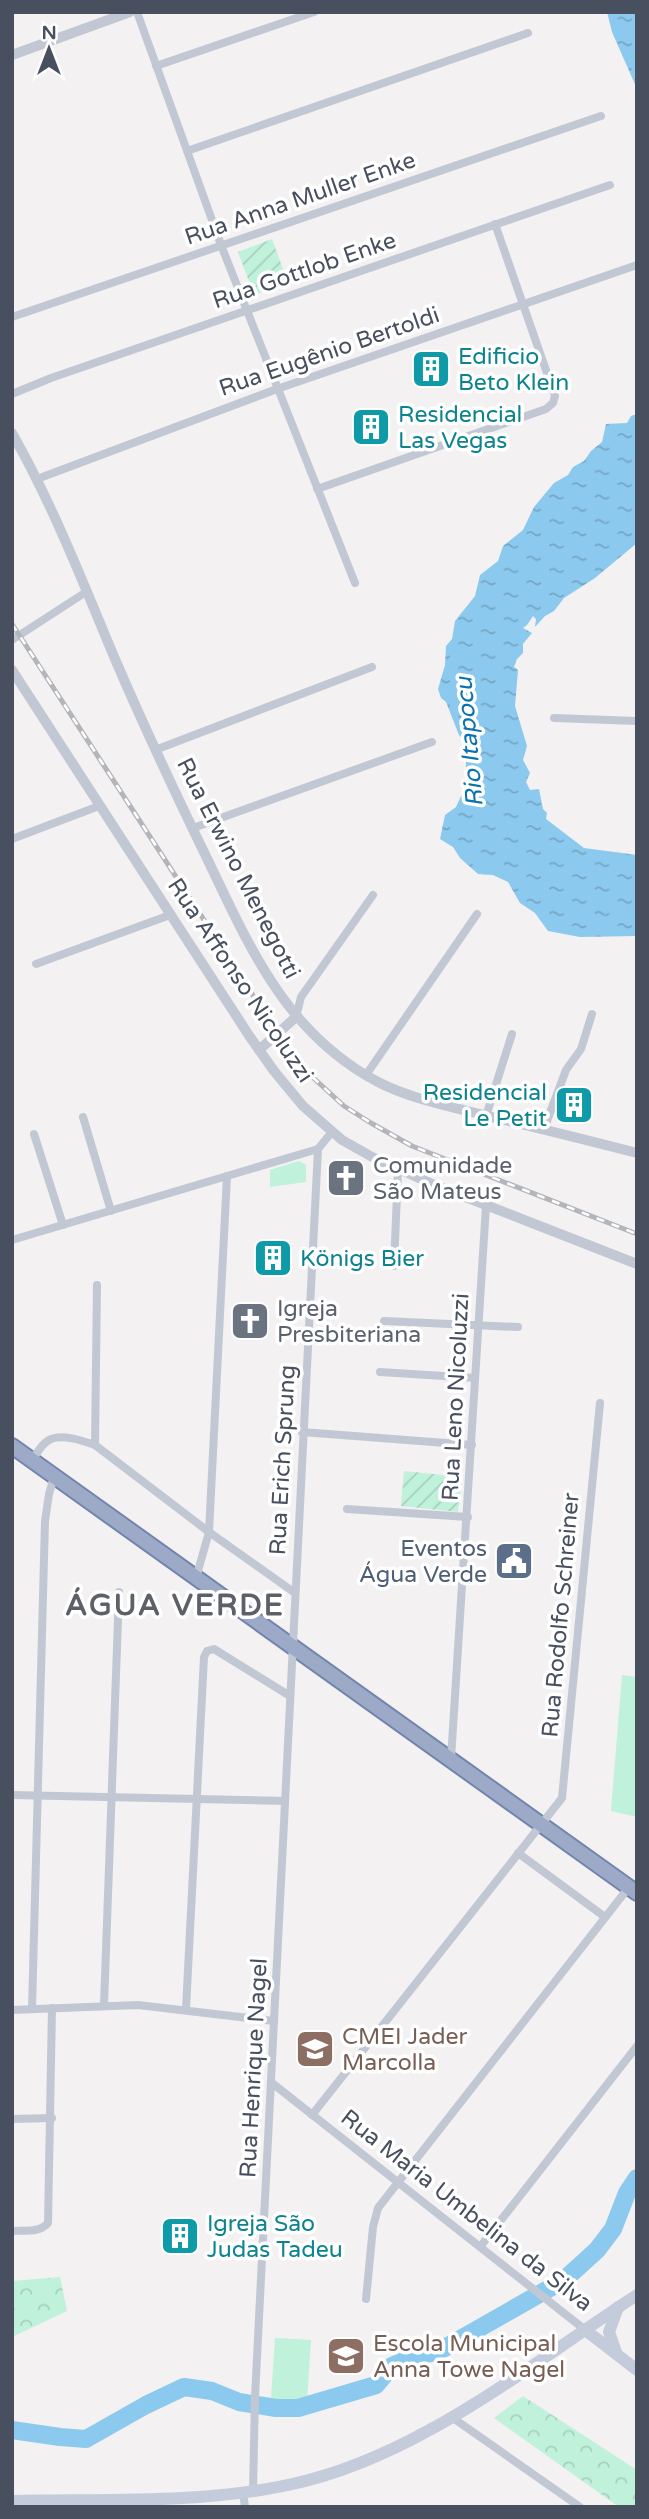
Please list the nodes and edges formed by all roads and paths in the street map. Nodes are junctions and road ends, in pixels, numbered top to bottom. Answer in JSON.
{"nodes":[{"id":1,"x":130,"y":12,"type":"edge"},
{"id":2,"x":137,"y":12,"type":"edge"},
{"id":3,"x":314,"y":12,"type":"edge"},
{"id":4,"x":527,"y":33,"type":"dead end"},
{"id":5,"x":12,"y":55,"type":"edge"},
{"id":6,"x":156,"y":66,"type":"junction"},
{"id":7,"x":601,"y":116,"type":"dead end"},
{"id":8,"x":187,"y":151,"type":"junction"},
{"id":9,"x":610,"y":185,"type":"dead end"},
{"id":10,"x":495,"y":224,"type":"junction"},
{"id":11,"x":221,"y":245,"type":"junction"},
{"id":12,"x":637,"y":265,"type":"edge"},
{"id":13,"x":524,"y":304,"type":"junction"},
{"id":14,"x":246,"y":310,"type":"junction"},
{"id":15,"x":12,"y":317,"type":"edge"},
{"id":16,"x":277,"y":389,"type":"junction"},
{"id":17,"x":12,"y":394,"type":"edge"},
{"id":18,"x":12,"y":433,"type":"edge"},
{"id":19,"x":37,"y":479,"type":"junction"},
{"id":20,"x":317,"y":489,"type":"junction"},
{"id":21,"x":355,"y":583,"type":"dead end"},
{"id":22,"x":86,"y":592,"type":"junction"},
{"id":23,"x":12,"y":640,"type":"edge"},
{"id":24,"x":372,"y":667,"type":"dead end"},
{"id":25,"x":12,"y":670,"type":"edge"},
{"id":26,"x":554,"y":718,"type":"dead end"},
{"id":27,"x":637,"y":721,"type":"edge"},
{"id":28,"x":432,"y":742,"type":"dead end"},
{"id":29,"x":155,"y":750,"type":"junction"},
{"id":30,"x":99,"y":806,"type":"junction"},
{"id":31,"x":193,"y":828,"type":"junction"},
{"id":32,"x":12,"y":839,"type":"edge"},
{"id":33,"x":373,"y":895,"type":"dead end"},
{"id":34,"x":477,"y":914,"type":"dead end"},
{"id":35,"x":170,"y":915,"type":"junction"},
{"id":36,"x":36,"y":964,"type":"dead end"},
{"id":37,"x":592,"y":1014,"type":"dead end"},
{"id":38,"x":296,"y":1017,"type":"junction"},
{"id":39,"x":512,"y":1034,"type":"dead end"},
{"id":40,"x":260,"y":1050,"type":"junction"},
{"id":41,"x":366,"y":1075,"type":"junction"},
{"id":42,"x":486,"y":1116,"type":"junction"},
{"id":43,"x":83,"y":1117,"type":"dead end"},
{"id":44,"x":544,"y":1129,"type":"junction"},
{"id":45,"x":331,"y":1133,"type":"junction"},
{"id":46,"x":34,"y":1134,"type":"dead end"},
{"id":47,"x":318,"y":1149,"type":"junction"},
{"id":48,"x":637,"y":1153,"type":"edge"},
{"id":49,"x":398,"y":1169,"type":"junction"},
{"id":50,"x":227,"y":1175,"type":"junction"},
{"id":51,"x":486,"y":1206,"type":"junction"},
{"id":52,"x":111,"y":1211,"type":"junction"},
{"id":53,"x":63,"y":1225,"type":"junction"},
{"id":54,"x":12,"y":1240,"type":"edge"},
{"id":55,"x":637,"y":1264,"type":"edge"},
{"id":56,"x":394,"y":1266,"type":"dead end"},
{"id":57,"x":97,"y":1285,"type":"dead end"},
{"id":58,"x":384,"y":1321,"type":"dead end"},
{"id":59,"x":478,"y":1325,"type":"junction"},
{"id":60,"x":518,"y":1327,"type":"dead end"},
{"id":61,"x":380,"y":1372,"type":"dead end"},
{"id":62,"x":475,"y":1378,"type":"junction"},
{"id":63,"x":600,"y":1403,"type":"dead end"},
{"id":64,"x":302,"y":1432,"type":"junction"},
{"id":65,"x":95,"y":1445,"type":"junction"},
{"id":66,"x":472,"y":1445,"type":"junction"},
{"id":67,"x":12,"y":1446,"type":"edge"},
{"id":68,"x":32,"y":1460,"type":"junction"},
{"id":69,"x":54,"y":1477,"type":"junction"},
{"id":70,"x":347,"y":1509,"type":"dead end"},
{"id":71,"x":468,"y":1517,"type":"junction"},
{"id":72,"x":209,"y":1532,"type":"junction"},
{"id":73,"x":196,"y":1578,"type":"junction"},
{"id":74,"x":119,"y":1592,"type":"dead end"},
{"id":75,"x":295,"y":1592,"type":"junction"},
{"id":76,"x":292,"y":1647,"type":"junction"},
{"id":77,"x":290,"y":1696,"type":"junction"},
{"id":78,"x":451,"y":1759,"type":"junction"},
{"id":79,"x":12,"y":1795,"type":"edge"},
{"id":80,"x":36,"y":1795,"type":"junction"},
{"id":81,"x":111,"y":1798,"type":"junction"},
{"id":82,"x":197,"y":1798,"type":"junction"},
{"id":83,"x":285,"y":1801,"type":"junction"},
{"id":84,"x":541,"y":1824,"type":"junction"},
{"id":85,"x":518,"y":1853,"type":"junction"},
{"id":86,"x":633,"y":1890,"type":"edge"},
{"id":87,"x":606,"y":1917,"type":"junction"},
{"id":88,"x":104,"y":2005,"type":"junction"},
{"id":89,"x":52,"y":2008,"type":"junction"},
{"id":90,"x":32,"y":2009,"type":"junction"},
{"id":91,"x":186,"y":2009,"type":"junction"},
{"id":92,"x":12,"y":2010,"type":"edge"},
{"id":93,"x":274,"y":2021,"type":"junction"},
{"id":94,"x":637,"y":2046,"type":"edge"},
{"id":95,"x":272,"y":2083,"type":"junction"},
{"id":96,"x":312,"y":2115,"type":"junction"},
{"id":97,"x":52,"y":2118,"type":"junction"},
{"id":98,"x":12,"y":2119,"type":"edge"},
{"id":99,"x":398,"y":2182,"type":"junction"},
{"id":100,"x":12,"y":2231,"type":"edge"},
{"id":101,"x":480,"y":2247,"type":"junction"},
{"id":102,"x":637,"y":2295,"type":"edge"},
{"id":103,"x":366,"y":2299,"type":"dead end"},
{"id":104,"x":618,"y":2307,"type":"junction"},
{"id":105,"x":584,"y":2329,"type":"junction"},
{"id":106,"x":620,"y":2357,"type":"junction"},
{"id":107,"x":637,"y":2370,"type":"edge"},
{"id":108,"x":453,"y":2418,"type":"junction"},
{"id":109,"x":248,"y":2491,"type":"junction"},
{"id":110,"x":12,"y":2501,"type":"edge"},
{"id":111,"x":202,"y":2502,"type":"edge"},
{"id":112,"x":34,"y":2504,"type":"edge"},
{"id":113,"x":245,"y":2507,"type":"edge"},
{"id":114,"x":580,"y":2507,"type":"edge"}],
"edges":[{"from":1,"to":5,"type":"street"},
{"from":2,"to":6,"type":"street"},
{"from":3,"to":6,"type":"street"},
{"from":4,"to":8,"type":"street"},
{"from":6,"to":8,"type":"street"},
{"from":7,"to":11,"type":"street","name":"Rua Anna Muller Enke"},
{"from":8,"to":11,"type":"street"},
{"from":9,"to":10,"type":"street","name":"Rua Gottlob Enke"},
{"from":10,"to":13,"type":"street"},
{"from":10,"to":14,"type":"street","name":"Rua Gottlob Enke"},
{"from":11,"to":14,"type":"street"},
{"from":11,"to":15,"type":"street","name":"Rua Anna Muller Enke"},
{"from":12,"to":13,"type":"street","name":"Rua Eugênio Bertoldi"},
{"from":13,"to":16,"type":"street","name":"Rua Eugênio Bertoldi"},
{"from":13,"to":20,"type":"street"},
{"from":14,"to":16,"type":"street"},
{"from":14,"to":17,"type":"street","name":"Rua Gottlob Enke"},
{"from":16,"to":19,"type":"street","name":"Rua Eugênio Bertoldi"},
{"from":16,"to":20,"type":"street"},
{"from":18,"to":19,"type":"street","name":"Rua Erwino Menegotti"},
{"from":19,"to":22,"type":"street","name":"Rua Erwino Menegotti"},
{"from":20,"to":21,"type":"street"},
{"from":22,"to":23,"type":"street"},
{"from":22,"to":29,"type":"street","name":"Rua Erwino Menegotti"},
{"from":24,"to":29,"type":"street"},
{"from":25,"to":30,"type":"street","name":"Rua Affonso Nicoluzzi"},
{"from":26,"to":27,"type":"street"},
{"from":28,"to":31,"type":"street"},
{"from":29,"to":31,"type":"street","name":"Rua Erwino Menegotti"},
{"from":30,"to":32,"type":"street"},
{"from":30,"to":35,"type":"street","name":"Rua Affonso Nicoluzzi"},
{"from":31,"to":38,"type":"street","name":"Rua Erwino Menegotti"},
{"from":33,"to":38,"type":"street"},
{"from":34,"to":41,"type":"street"},
{"from":35,"to":36,"type":"street"},
{"from":35,"to":40,"type":"street","name":"Rua Affonso Nicoluzzi"},
{"from":37,"to":44,"type":"street"},
{"from":38,"to":40,"type":"street"},
{"from":38,"to":41,"type":"street","name":"Rua Erwino Menegotti"},
{"from":39,"to":42,"type":"street"},
{"from":40,"to":45,"type":"street","name":"Rua Affonso Nicoluzzi"},
{"from":41,"to":42,"type":"street","name":"Rua Erwino Menegotti"},
{"from":42,"to":44,"type":"street","name":"Rua Erwino Menegotti"},
{"from":43,"to":52,"type":"street"},
{"from":44,"to":48,"type":"street","name":"Rua Erwino Menegotti"},
{"from":45,"to":47,"type":"street"},
{"from":45,"to":49,"type":"street","name":"Rua Affonso Nicoluzzi"},
{"from":46,"to":53,"type":"street"},
{"from":47,"to":50,"type":"street"},
{"from":47,"to":64,"type":"street","name":"Rua Erich Sprung"},
{"from":49,"to":51,"type":"street","name":"Rua Affonso Nicoluzzi"},
{"from":49,"to":56,"type":"street"},
{"from":50,"to":52,"type":"street"},
{"from":50,"to":72,"type":"street"},
{"from":51,"to":55,"type":"street","name":"Rua Affonso Nicoluzzi"},
{"from":51,"to":59,"type":"street","name":"Rua Leno Nicoluzzi"},
{"from":52,"to":53,"type":"street"},
{"from":53,"to":54,"type":"street"},
{"from":57,"to":65,"type":"street"},
{"from":58,"to":59,"type":"street"},
{"from":59,"to":60,"type":"street"},
{"from":59,"to":62,"type":"street","name":"Rua Leno Nicoluzzi"},
{"from":61,"to":62,"type":"street"},
{"from":62,"to":66,"type":"street","name":"Rua Leno Nicoluzzi"},
{"from":63,"to":84,"type":"street","name":"Rua Rodolfo Schreiner"},
{"from":64,"to":66,"type":"street"},
{"from":64,"to":75,"type":"street","name":"Rua Erich Sprung"},
{"from":65,"to":68,"type":"street"},
{"from":65,"to":72,"type":"street"},
{"from":66,"to":71,"type":"street","name":"Rua Leno Nicoluzzi"},
{"from":67,"to":68,"type":"highway"},
{"from":68,"to":69,"type":"highway"},
{"from":69,"to":73,"type":"highway"},
{"from":69,"to":80,"type":"street"},
{"from":70,"to":71,"type":"street"},
{"from":71,"to":78,"type":"street","name":"Rua Leno Nicoluzzi"},
{"from":72,"to":73,"type":"street"},
{"from":72,"to":75,"type":"street"},
{"from":73,"to":76,"type":"highway"},
{"from":74,"to":81,"type":"street"},
{"from":75,"to":76,"type":"street","name":"Rua Erich Sprung"},
{"from":76,"to":77,"type":"street","name":"Rua Henrique Nagel"},
{"from":76,"to":78,"type":"highway"},
{"from":77,"to":82,"type":"street"},
{"from":77,"to":83,"type":"street","name":"Rua Henrique Nagel"},
{"from":78,"to":84,"type":"highway"},
{"from":79,"to":80,"type":"street"},
{"from":80,"to":81,"type":"street"},
{"from":80,"to":90,"type":"street"},
{"from":81,"to":82,"type":"street"},
{"from":81,"to":88,"type":"street"},
{"from":82,"to":83,"type":"street"},
{"from":82,"to":91,"type":"street"},
{"from":83,"to":93,"type":"street","name":"Rua Henrique Nagel"},
{"from":84,"to":85,"type":"street","name":"Rua Rodolfo Schreiner"},
{"from":84,"to":86,"type":"highway"},
{"from":85,"to":87,"type":"street"},
{"from":85,"to":96,"type":"street","name":"Rua Rodolfo Schreiner"},
{"from":86,"to":87,"type":"street"},
{"from":87,"to":99,"type":"street"},
{"from":88,"to":89,"type":"street"},
{"from":88,"to":91,"type":"street"},
{"from":89,"to":90,"type":"street"},
{"from":89,"to":97,"type":"street"},
{"from":90,"to":92,"type":"street"},
{"from":91,"to":93,"type":"street"},
{"from":93,"to":95,"type":"street","name":"Rua Henrique Nagel"},
{"from":94,"to":101,"type":"street"},
{"from":95,"to":96,"type":"street","name":"Rua Maria Umbelina da Silva"},
{"from":95,"to":109,"type":"street","name":"Rua Henrique Nagel"},
{"from":96,"to":99,"type":"street","name":"Rua Maria Umbelina da Silva"},
{"from":97,"to":98,"type":"street"},
{"from":97,"to":100,"type":"street"},
{"from":99,"to":101,"type":"street","name":"Rua Maria Umbelina da Silva"},
{"from":99,"to":103,"type":"street"},
{"from":101,"to":105,"type":"street","name":"Rua Maria Umbelina da Silva"},
{"from":102,"to":104,"type":"main road"},
{"from":104,"to":105,"type":"main road"},
{"from":104,"to":106,"type":"main road"},
{"from":105,"to":106,"type":"main road","name":"Rua Maria Umbelina da Silva"},
{"from":105,"to":108,"type":"main road"},
{"from":106,"to":107,"type":"main road","name":"Rua Maria Umbelina da Silva"},
{"from":108,"to":109,"type":"main road"},
{"from":108,"to":114,"type":"street"},
{"from":109,"to":111,"type":"main road"},
{"from":109,"to":113,"type":"street","name":"Rua Henrique Nagel"},
{"from":110,"to":112,"type":"main road"},
{"from":111,"to":112,"type":"main road"}]}
